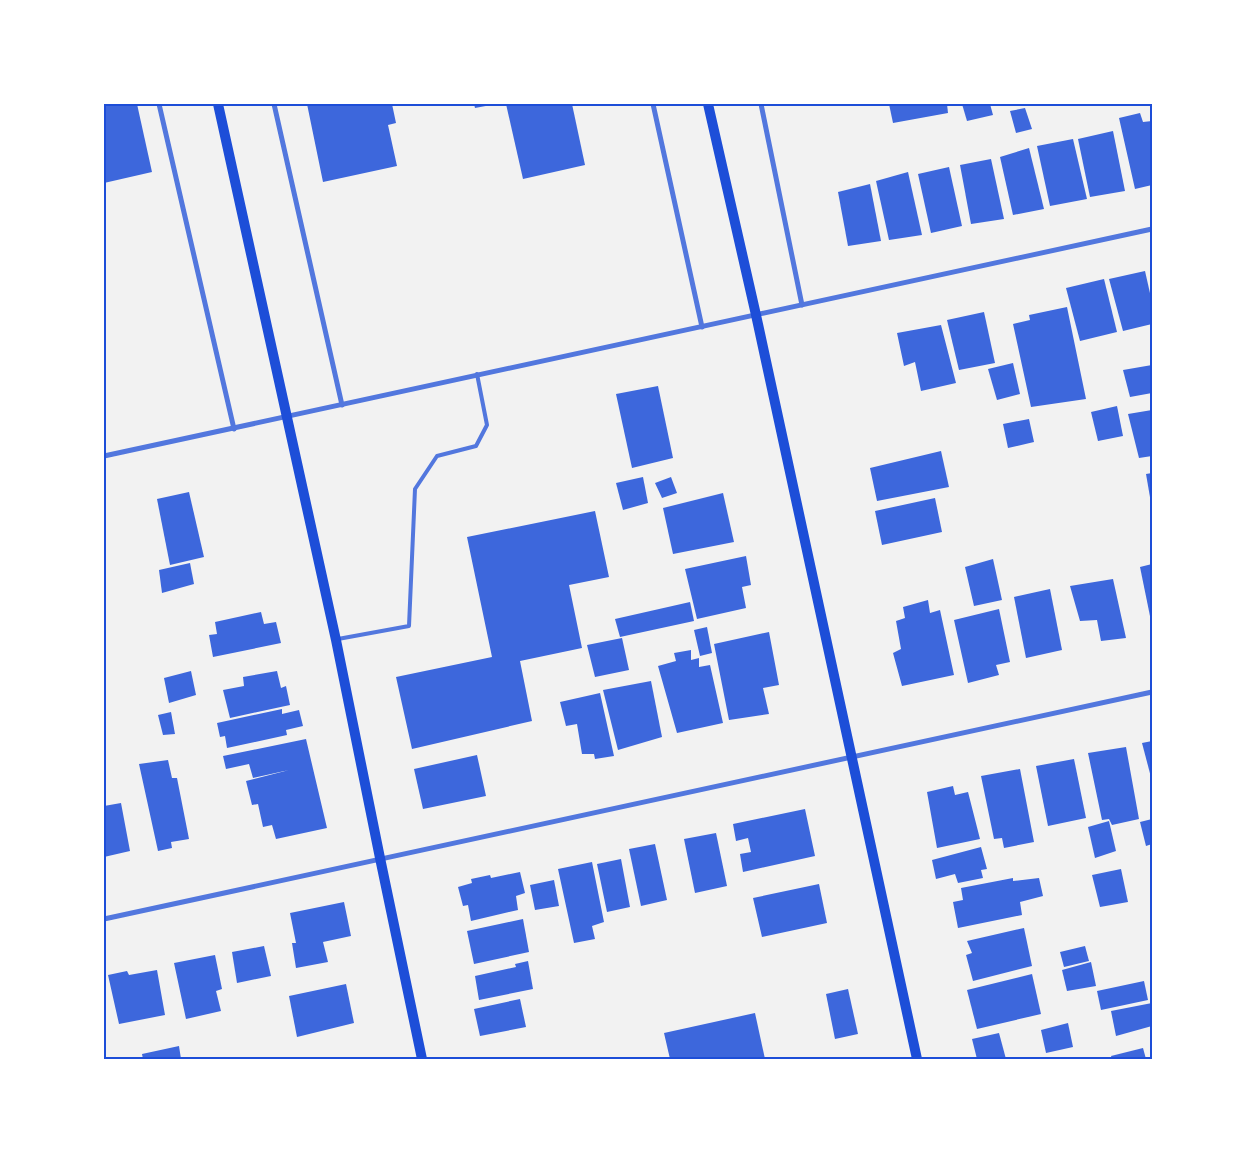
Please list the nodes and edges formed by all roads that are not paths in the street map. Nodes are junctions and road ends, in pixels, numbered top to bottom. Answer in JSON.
{"nodes":[{"id":1,"x":159,"y":104,"type":"edge"},
{"id":2,"x":218,"y":104,"type":"edge"},
{"id":3,"x":274,"y":104,"type":"edge"},
{"id":4,"x":654,"y":104,"type":"edge"},
{"id":5,"x":708,"y":104,"type":"edge"},
{"id":6,"x":761,"y":104,"type":"edge"},
{"id":7,"x":1152,"y":230,"type":"edge"},
{"id":8,"x":802,"y":305,"type":"junction"},
{"id":9,"x":756,"y":315,"type":"junction"},
{"id":10,"x":702,"y":327,"type":"junction"},
{"id":11,"x":477,"y":374,"type":"junction"},
{"id":12,"x":342,"y":405,"type":"junction"},
{"id":13,"x":286,"y":417,"type":"junction"},
{"id":14,"x":234,"y":428,"type":"junction"},
{"id":15,"x":104,"y":456,"type":"edge"},
{"id":16,"x":336,"y":640,"type":"junction"},
{"id":17,"x":1152,"y":692,"type":"edge"},
{"id":18,"x":852,"y":758,"type":"junction"},
{"id":19,"x":380,"y":858,"type":"junction"},
{"id":20,"x":104,"y":919,"type":"edge"},
{"id":21,"x":422,"y":1059,"type":"edge"},
{"id":22,"x":917,"y":1059,"type":"edge"}],
"edges":[{"from":1,"to":14,"type":"street"},
{"from":2,"to":13,"type":"main road"},
{"from":3,"to":12,"type":"street"},
{"from":4,"to":10,"type":"street"},
{"from":5,"to":9,"type":"main road"},
{"from":6,"to":8,"type":"street"},
{"from":7,"to":8,"type":"street"},
{"from":8,"to":9,"type":"street"},
{"from":9,"to":10,"type":"street"},
{"from":9,"to":18,"type":"main road"},
{"from":10,"to":11,"type":"street"},
{"from":11,"to":12,"type":"street"},
{"from":11,"to":16,"type":"lane"},
{"from":12,"to":13,"type":"street"},
{"from":13,"to":14,"type":"street"},
{"from":13,"to":16,"type":"main road"},
{"from":14,"to":15,"type":"street"},
{"from":16,"to":19,"type":"main road"},
{"from":17,"to":18,"type":"street"},
{"from":18,"to":19,"type":"street"},
{"from":18,"to":22,"type":"main road"},
{"from":19,"to":20,"type":"street"},
{"from":19,"to":21,"type":"main road"}]}
